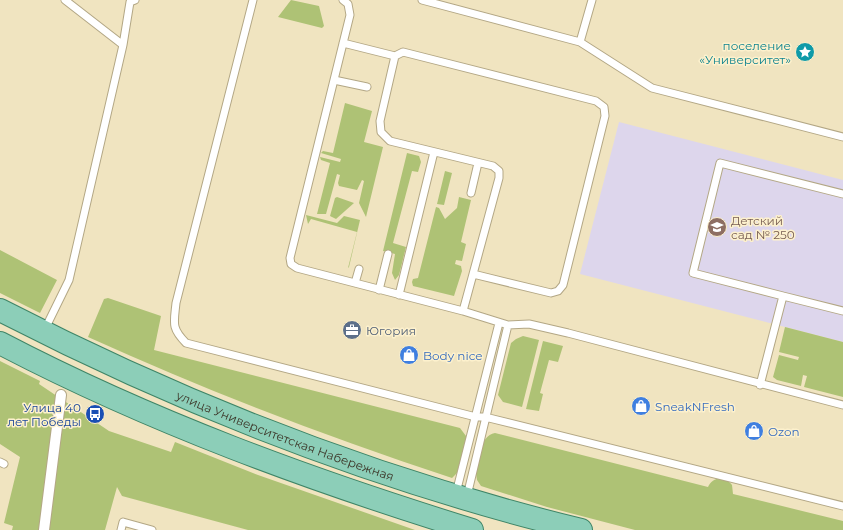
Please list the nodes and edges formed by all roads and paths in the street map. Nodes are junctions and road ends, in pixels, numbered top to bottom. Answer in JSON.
{"nodes":[{"id":1,"x":65,"y":0,"type":"edge"},
{"id":2,"x":253,"y":0,"type":"edge"},
{"id":3,"x":343,"y":0,"type":"edge"},
{"id":4,"x":422,"y":0,"type":"edge"},
{"id":5,"x":592,"y":0,"type":"edge"},
{"id":6,"x":132,"y":1,"type":"edge"},
{"id":7,"x":580,"y":42,"type":"junction"},
{"id":8,"x":343,"y":43,"type":"junction"},
{"id":9,"x":123,"y":45,"type":"junction"},
{"id":10,"x":395,"y":56,"type":"junction"},
{"id":11,"x":334,"y":80,"type":"junction"},
{"id":12,"x":367,"y":87,"type":"dead end"},
{"id":13,"x":843,"y":137,"type":"edge"},
{"id":14,"x":434,"y":152,"type":"junction"},
{"id":15,"x":478,"y":163,"type":"junction"},
{"id":16,"x":471,"y":193,"type":"dead end"},
{"id":17,"x":843,"y":194,"type":"edge"},
{"id":18,"x":388,"y":254,"type":"dead end"},
{"id":19,"x":359,"y":269,"type":"dead end"},
{"id":20,"x":473,"y":274,"type":"junction"},
{"id":21,"x":355,"y":284,"type":"junction"},
{"id":22,"x":379,"y":290,"type":"junction"},
{"id":23,"x":399,"y":295,"type":"junction"},
{"id":24,"x":783,"y":296,"type":"junction"},
{"id":25,"x":0,"y":310,"type":"edge"},
{"id":26,"x":463,"y":311,"type":"junction"},
{"id":27,"x":843,"y":311,"type":"edge"},
{"id":28,"x":499,"y":323,"type":"junction"},
{"id":29,"x":508,"y":325,"type":"junction"},
{"id":30,"x":43,"y":332,"type":"junction"},
{"id":31,"x":0,"y":343,"type":"edge"},
{"id":32,"x":760,"y":385,"type":"junction"},
{"id":33,"x":61,"y":394,"type":"dead end"},
{"id":34,"x":843,"y":405,"type":"edge"},
{"id":35,"x":476,"y":417,"type":"junction"},
{"id":36,"x":485,"y":417,"type":"junction"},
{"id":37,"x":461,"y":497,"type":"junction"},
{"id":38,"x":843,"y":506,"type":"edge"},
{"id":39,"x":44,"y":530,"type":"edge"},
{"id":40,"x":121,"y":530,"type":"edge"},
{"id":41,"x":152,"y":530,"type":"edge"},
{"id":42,"x":472,"y":530,"type":"edge"},
{"id":43,"x":582,"y":530,"type":"edge"}],
"edges":[{"from":1,"to":9,"type":"lane"},
{"from":2,"to":35,"type":"lane"},
{"from":3,"to":8,"type":"lane"},
{"from":4,"to":7,"type":"lane"},
{"from":5,"to":7,"type":"lane"},
{"from":6,"to":9,"type":"lane"},
{"from":7,"to":13,"type":"lane"},
{"from":8,"to":10,"type":"lane"},
{"from":8,"to":11,"type":"lane"},
{"from":9,"to":30,"type":"lane"},
{"from":10,"to":14,"type":"lane"},
{"from":10,"to":20,"type":"lane"},
{"from":11,"to":12,"type":"lane"},
{"from":11,"to":21,"type":"lane"},
{"from":14,"to":15,"type":"lane"},
{"from":14,"to":23,"type":"lane"},
{"from":15,"to":16,"type":"lane"},
{"from":15,"to":20,"type":"lane"},
{"from":17,"to":24,"type":"lane"},
{"from":18,"to":22,"type":"lane"},
{"from":19,"to":21,"type":"lane"},
{"from":20,"to":26,"type":"lane"},
{"from":21,"to":22,"type":"lane"},
{"from":22,"to":23,"type":"lane"},
{"from":23,"to":26,"type":"lane"},
{"from":24,"to":27,"type":"lane"},
{"from":24,"to":32,"type":"lane"},
{"from":25,"to":30,"type":"main road","name":"улица Университетская Набережная"},
{"from":26,"to":28,"type":"lane"},
{"from":28,"to":29,"type":"lane"},
{"from":28,"to":35,"type":"lane"},
{"from":29,"to":32,"type":"lane"},
{"from":29,"to":36,"type":"lane"},
{"from":30,"to":37,"type":"main road","name":"улица Университетская Набережная"},
{"from":31,"to":42,"type":"main road"},
{"from":32,"to":34,"type":"lane"},
{"from":33,"to":39,"type":"street"},
{"from":35,"to":36,"type":"lane"},
{"from":35,"to":37,"type":"lane"},
{"from":36,"to":37,"type":"lane"},
{"from":36,"to":38,"type":"lane"},
{"from":37,"to":43,"type":"main road","name":"улица Университетская Набережная"},
{"from":40,"to":41,"type":"lane"}]}
